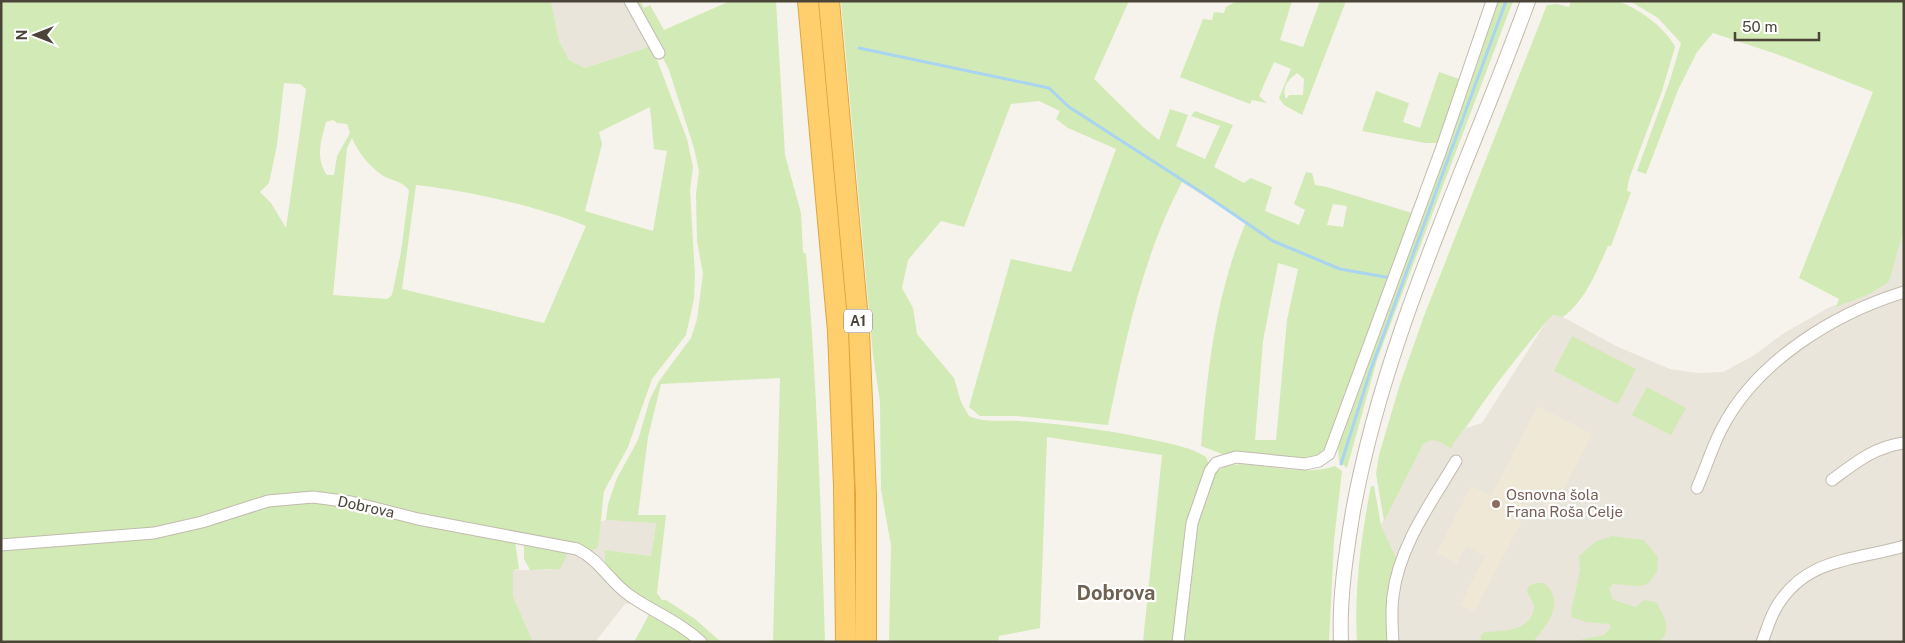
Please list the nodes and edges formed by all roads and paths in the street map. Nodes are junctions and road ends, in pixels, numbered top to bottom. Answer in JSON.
{"nodes":[{"id":1,"x":630,"y":1,"type":"edge"},
{"id":2,"x":808,"y":1,"type":"edge"},
{"id":3,"x":829,"y":1,"type":"edge"},
{"id":4,"x":1492,"y":1,"type":"edge"},
{"id":5,"x":1528,"y":1,"type":"edge"},
{"id":6,"x":660,"y":53,"type":"dead end"},
{"id":7,"x":1904,"y":292,"type":"edge"},
{"id":8,"x":1904,"y":444,"type":"edge"},
{"id":9,"x":1456,"y":461,"type":"dead end"},
{"id":10,"x":1832,"y":480,"type":"dead end"},
{"id":11,"x":1697,"y":488,"type":"dead end"},
{"id":12,"x":1,"y":545,"type":"edge"},
{"id":13,"x":1904,"y":546,"type":"edge"},
{"id":14,"x":701,"y":642,"type":"edge"},
{"id":15,"x":846,"y":642,"type":"edge"},
{"id":16,"x":866,"y":642,"type":"edge"},
{"id":17,"x":1178,"y":642,"type":"edge"},
{"id":18,"x":1342,"y":642,"type":"edge"},
{"id":19,"x":1393,"y":642,"type":"edge"},
{"id":20,"x":1762,"y":642,"type":"edge"}],
"edges":[{"from":1,"to":6,"type":"street"},
{"from":2,"to":15,"type":"highway","number":"A1"},
{"from":3,"to":16,"type":"highway","number":"A1"},
{"from":4,"to":17,"type":"street"},
{"from":5,"to":18,"type":"street"},
{"from":7,"to":11,"type":"street"},
{"from":8,"to":10,"type":"street"},
{"from":9,"to":19,"type":"street"},
{"from":12,"to":14,"type":"street","name":"Dobrova"},
{"from":13,"to":20,"type":"street"}]}
